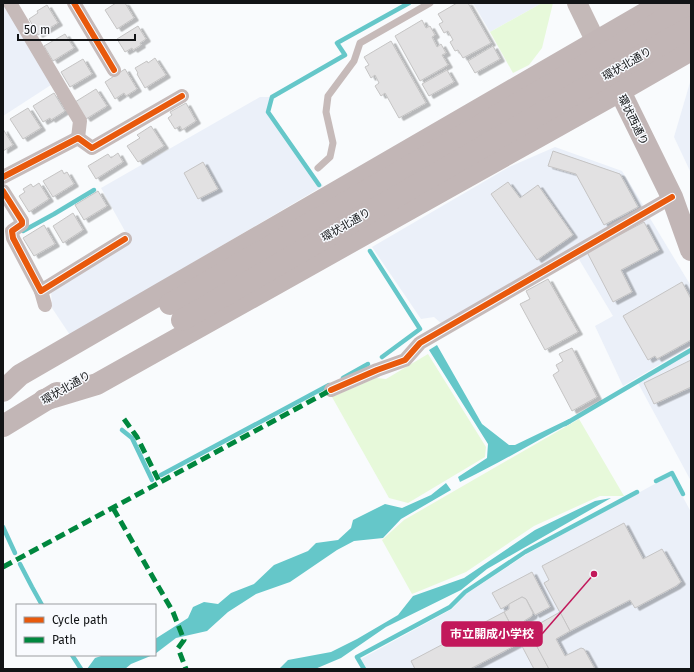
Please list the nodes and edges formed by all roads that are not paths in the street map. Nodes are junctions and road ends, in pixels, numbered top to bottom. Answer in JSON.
{"nodes":[{"id":1,"x":10,"y":3,"type":"edge"},
{"id":2,"x":74,"y":3,"type":"edge"},
{"id":3,"x":430,"y":3,"type":"edge"},
{"id":4,"x":577,"y":3,"type":"edge"},
{"id":5,"x":663,"y":3,"type":"edge"},
{"id":6,"x":691,"y":4,"type":"edge"},
{"id":7,"x":691,"y":27,"type":"edge"},
{"id":8,"x":596,"y":42,"type":"junction"},
{"id":9,"x":691,"y":50,"type":"edge"},
{"id":10,"x":114,"y":70,"type":"dead end"},
{"id":11,"x":620,"y":91,"type":"junction"},
{"id":12,"x":182,"y":96,"type":"dead end"},
{"id":13,"x":78,"y":138,"type":"junction"},
{"id":14,"x":318,"y":168,"type":"dead end"},
{"id":15,"x":3,"y":177,"type":"edge"},
{"id":16,"x":3,"y":190,"type":"edge"},
{"id":17,"x":672,"y":197,"type":"junction"},
{"id":18,"x":691,"y":222,"type":"edge"},
{"id":19,"x":125,"y":239,"type":"dead end"},
{"id":20,"x":691,"y":250,"type":"edge"},
{"id":21,"x":42,"y":290,"type":"junction"},
{"id":22,"x":45,"y":305,"type":"dead end"},
{"id":23,"x":176,"y":312,"type":"junction"},
{"id":24,"x":331,"y":390,"type":"dead end"},
{"id":25,"x":3,"y":391,"type":"edge"},
{"id":26,"x":44,"y":400,"type":"junction"},
{"id":27,"x":3,"y":401,"type":"edge"},
{"id":28,"x":3,"y":426,"type":"edge"}],
"edges":[{"from":1,"to":13,"type":"street"},
{"from":2,"to":10,"type":"street"},
{"from":3,"to":14,"type":"lane"},
{"from":4,"to":8,"type":"street"},
{"from":5,"to":8,"type":"highway"},
{"from":6,"to":23,"type":"highway","name":"環状北通り","bridge":true},
{"from":7,"to":23,"type":"highway","name":"環状北通り","bridge":true},
{"from":8,"to":11,"type":"highway","name":"環状西通り"},
{"from":8,"to":25,"type":"highway"},
{"from":9,"to":11,"type":"highway"},
{"from":11,"to":17,"type":"highway","name":"環状西通り"},
{"from":11,"to":26,"type":"highway"},
{"from":12,"to":13,"type":"street"},
{"from":13,"to":15,"type":"street"},
{"from":16,"to":21,"type":"street"},
{"from":17,"to":18,"type":"highway","name":"環状西通り"},
{"from":17,"to":20,"type":"highway","name":"環状西通り"},
{"from":17,"to":24,"type":"street"},
{"from":19,"to":21,"type":"street"},
{"from":21,"to":22,"type":"street"},
{"from":23,"to":26,"type":"highway","name":"環状北通り"},
{"from":23,"to":27,"type":"highway","name":"環状北通り"},
{"from":26,"to":28,"type":"highway","name":"環状北通り"}]}
